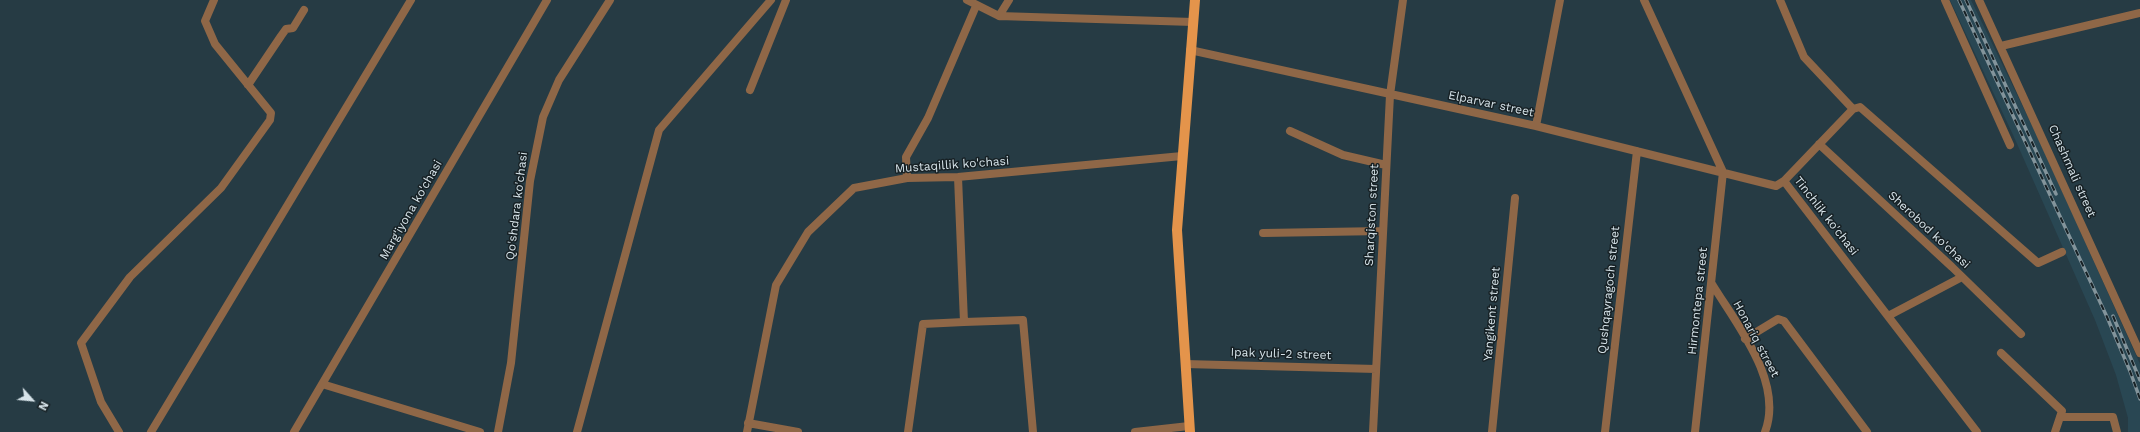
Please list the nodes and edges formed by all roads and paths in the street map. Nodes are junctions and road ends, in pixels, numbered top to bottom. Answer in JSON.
{"nodes":[{"id":1,"x":214,"y":0,"type":"edge"},
{"id":2,"x":411,"y":0,"type":"edge"},
{"id":3,"x":547,"y":0,"type":"edge"},
{"id":4,"x":610,"y":0,"type":"edge"},
{"id":5,"x":771,"y":0,"type":"edge"},
{"id":6,"x":786,"y":0,"type":"edge"},
{"id":7,"x":966,"y":0,"type":"edge"},
{"id":8,"x":1009,"y":0,"type":"edge"},
{"id":9,"x":1194,"y":0,"type":"edge"},
{"id":10,"x":1403,"y":0,"type":"edge"},
{"id":11,"x":1560,"y":0,"type":"edge"},
{"id":12,"x":1644,"y":0,"type":"edge"},
{"id":13,"x":1780,"y":0,"type":"edge"},
{"id":14,"x":1945,"y":0,"type":"edge"},
{"id":15,"x":1979,"y":0,"type":"edge"},
{"id":16,"x":976,"y":6,"type":"junction"},
{"id":17,"x":304,"y":10,"type":"dead end"},
{"id":18,"x":2140,"y":13,"type":"edge"},
{"id":19,"x":999,"y":16,"type":"junction"},
{"id":20,"x":1192,"y":22,"type":"junction"},
{"id":21,"x":2001,"y":46,"type":"junction"},
{"id":22,"x":1190,"y":50,"type":"junction"},
{"id":23,"x":248,"y":85,"type":"junction"},
{"id":24,"x":750,"y":90,"type":"dead end"},
{"id":25,"x":1390,"y":95,"type":"junction"},
{"id":26,"x":1853,"y":109,"type":"junction"},
{"id":27,"x":1536,"y":126,"type":"junction"},
{"id":28,"x":1290,"y":131,"type":"dead end"},
{"id":29,"x":1819,"y":144,"type":"junction"},
{"id":30,"x":2010,"y":145,"type":"dead end"},
{"id":31,"x":1637,"y":151,"type":"junction"},
{"id":32,"x":1182,"y":156,"type":"junction"},
{"id":33,"x":1386,"y":165,"type":"junction"},
{"id":34,"x":1723,"y":172,"type":"junction"},
{"id":35,"x":958,"y":177,"type":"junction"},
{"id":36,"x":906,"y":178,"type":"junction"},
{"id":37,"x":1784,"y":180,"type":"junction"},
{"id":38,"x":1515,"y":198,"type":"dead end"},
{"id":39,"x":1383,"y":232,"type":"junction"},
{"id":40,"x":1263,"y":233,"type":"dead end"},
{"id":41,"x":2062,"y":252,"type":"dead end"},
{"id":42,"x":1962,"y":277,"type":"junction"},
{"id":43,"x":1712,"y":284,"type":"junction"},
{"id":44,"x":1888,"y":316,"type":"junction"},
{"id":45,"x":964,"y":322,"type":"junction"},
{"id":46,"x":2021,"y":334,"type":"dead end"},
{"id":47,"x":1745,"y":339,"type":"junction"},
{"id":48,"x":2001,"y":353,"type":"dead end"},
{"id":49,"x":2140,"y":353,"type":"edge"},
{"id":50,"x":1185,"y":364,"type":"junction"},
{"id":51,"x":1376,"y":369,"type":"junction"},
{"id":52,"x":322,"y":384,"type":"junction"},
{"id":53,"x":2060,"y":417,"type":"junction"},
{"id":54,"x":748,"y":423,"type":"junction"},
{"id":55,"x":1189,"y":429,"type":"edge"},
{"id":56,"x":119,"y":432,"type":"edge"},
{"id":57,"x":152,"y":432,"type":"edge"},
{"id":58,"x":294,"y":432,"type":"edge"},
{"id":59,"x":480,"y":432,"type":"edge"},
{"id":60,"x":498,"y":432,"type":"edge"},
{"id":61,"x":577,"y":432,"type":"edge"},
{"id":62,"x":747,"y":432,"type":"edge"},
{"id":63,"x":798,"y":432,"type":"edge"},
{"id":64,"x":908,"y":432,"type":"edge"},
{"id":65,"x":1033,"y":432,"type":"edge"},
{"id":66,"x":1135,"y":432,"type":"edge"},
{"id":67,"x":1373,"y":432,"type":"edge"},
{"id":68,"x":1492,"y":432,"type":"edge"},
{"id":69,"x":1605,"y":432,"type":"edge"},
{"id":70,"x":1695,"y":432,"type":"edge"},
{"id":71,"x":1765,"y":432,"type":"edge"},
{"id":72,"x":1867,"y":432,"type":"edge"},
{"id":73,"x":1977,"y":432,"type":"edge"},
{"id":74,"x":2055,"y":432,"type":"edge"},
{"id":75,"x":2117,"y":432,"type":"edge"}],
"edges":[{"from":1,"to":23,"type":"street"},
{"from":2,"to":57,"type":"street"},
{"from":3,"to":52,"type":"street","name":"Marg'iyona ko'chasi"},
{"from":4,"to":60,"type":"street","name":"Qo'shdara ko'chasi"},
{"from":5,"to":61,"type":"street"},
{"from":6,"to":24,"type":"street"},
{"from":7,"to":16,"type":"street"},
{"from":8,"to":19,"type":"street"},
{"from":9,"to":20,"type":"main road"},
{"from":10,"to":25,"type":"street","name":"Sharqiston street"},
{"from":11,"to":27,"type":"street"},
{"from":12,"to":34,"type":"street"},
{"from":13,"to":26,"type":"street"},
{"from":14,"to":30,"type":"street"},
{"from":15,"to":21,"type":"street","name":"Chashmali street"},
{"from":16,"to":19,"type":"street"},
{"from":16,"to":36,"type":"street"},
{"from":17,"to":23,"type":"street"},
{"from":18,"to":21,"type":"street"},
{"from":19,"to":20,"type":"street"},
{"from":20,"to":22,"type":"main road"},
{"from":21,"to":49,"type":"street","name":"Chashmali street"},
{"from":22,"to":25,"type":"street","name":"Elparvar street"},
{"from":22,"to":32,"type":"main road"},
{"from":23,"to":56,"type":"street"},
{"from":25,"to":27,"type":"street","name":"Elparvar street"},
{"from":25,"to":33,"type":"street","name":"Sharqiston street"},
{"from":26,"to":29,"type":"street","name":"Tinchlik ko'chasi"},
{"from":26,"to":41,"type":"street"},
{"from":27,"to":31,"type":"street","name":"Elparvar street"},
{"from":28,"to":33,"type":"street"},
{"from":29,"to":37,"type":"street","name":"Tinchlik ko'chasi"},
{"from":29,"to":42,"type":"street","name":"Sherobod ko'chasi"},
{"from":31,"to":34,"type":"street","name":"Elparvar street"},
{"from":31,"to":69,"type":"street","name":"Qushqayragoch street"},
{"from":32,"to":35,"type":"street","name":"Mustaqillik ko'chasi"},
{"from":32,"to":50,"type":"main road"},
{"from":33,"to":39,"type":"street","name":"Sharqiston street"},
{"from":34,"to":37,"type":"street","name":"Elparvar street"},
{"from":34,"to":43,"type":"street","name":"Hirmontepa street"},
{"from":35,"to":36,"type":"street","name":"Mustaqillik ko'chasi"},
{"from":35,"to":45,"type":"street"},
{"from":36,"to":54,"type":"street","name":"Mustaqillik ko'chasi"},
{"from":37,"to":44,"type":"street","name":"Tinchlik ko'chasi"},
{"from":38,"to":68,"type":"street","name":"Yangikent street"},
{"from":39,"to":40,"type":"street"},
{"from":39,"to":51,"type":"street","name":"Sharqiston street"},
{"from":42,"to":44,"type":"street"},
{"from":42,"to":46,"type":"street","name":"Sherobod ko'chasi"},
{"from":43,"to":47,"type":"street","name":"Honariq street"},
{"from":43,"to":70,"type":"street","name":"Hirmontepa street"},
{"from":44,"to":73,"type":"street","name":"Tinchlik ko'chasi"},
{"from":45,"to":64,"type":"street"},
{"from":45,"to":65,"type":"street"},
{"from":47,"to":71,"type":"street","name":"Honariq street"},
{"from":47,"to":72,"type":"street"},
{"from":48,"to":53,"type":"street"},
{"from":50,"to":51,"type":"street","name":"Ipak yuli-2 street"},
{"from":50,"to":55,"type":"main road"},
{"from":51,"to":67,"type":"street","name":"Sharqiston street"},
{"from":52,"to":58,"type":"street","name":"Marg'iyona ko'chasi"},
{"from":52,"to":59,"type":"street"},
{"from":53,"to":74,"type":"street"},
{"from":53,"to":75,"type":"street"},
{"from":54,"to":62,"type":"street","name":"Mustaqillik ko'chasi"},
{"from":54,"to":63,"type":"street"},
{"from":55,"to":66,"type":"street"}]}
